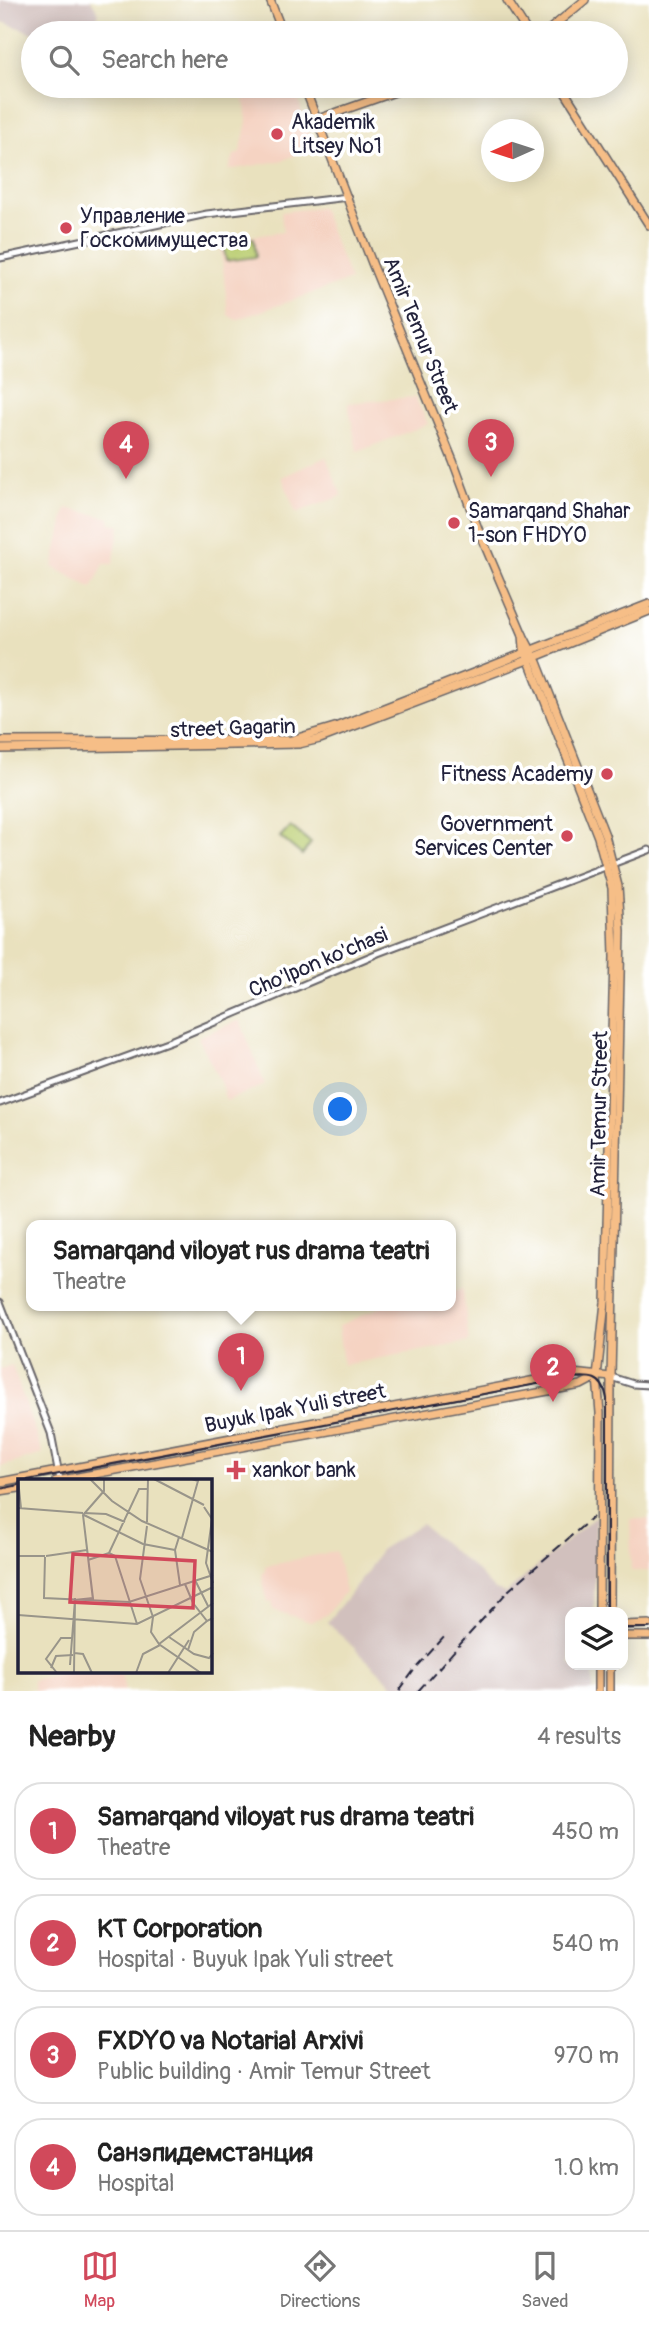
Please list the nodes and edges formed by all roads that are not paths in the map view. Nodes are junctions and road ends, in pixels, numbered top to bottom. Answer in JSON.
{"nodes":[{"id":1,"x":270,"y":0,"type":"edge"},
{"id":2,"x":507,"y":0,"type":"edge"},
{"id":3,"x":585,"y":0,"type":"edge"},
{"id":4,"x":278,"y":21,"type":"edge"},
{"id":5,"x":520,"y":21,"type":"edge"},
{"id":6,"x":560,"y":21,"type":"edge"},
{"id":7,"x":309,"y":98,"type":"edge"},
{"id":8,"x":379,"y":98,"type":"edge"},
{"id":9,"x":569,"y":98,"type":"edge"},
{"id":10,"x":318,"y":120,"type":"junction"},
{"id":11,"x":348,"y":197,"type":"junction"},
{"id":12,"x":649,"y":225,"type":"edge"},
{"id":13,"x":0,"y":258,"type":"edge"},
{"id":14,"x":649,"y":604,"type":"edge"},
{"id":15,"x":649,"y":611,"type":"edge"},
{"id":16,"x":530,"y":655,"type":"junction"},
{"id":17,"x":0,"y":741,"type":"edge"},
{"id":18,"x":0,"y":749,"type":"edge"},
{"id":19,"x":649,"y":850,"type":"edge"},
{"id":20,"x":610,"y":865,"type":"junction"},
{"id":21,"x":615,"y":1024,"type":"junction"},
{"id":22,"x":0,"y":1103,"type":"edge"},
{"id":23,"x":0,"y":1302,"type":"edge"},
{"id":24,"x":597,"y":1377,"type":"junction"},
{"id":25,"x":611,"y":1377,"type":"junction"},
{"id":26,"x":649,"y":1385,"type":"edge"},
{"id":27,"x":59,"y":1471,"type":"junction"},
{"id":28,"x":58,"y":1479,"type":"edge"},
{"id":29,"x":69,"y":1479,"type":"edge"},
{"id":30,"x":0,"y":1482,"type":"edge"},
{"id":31,"x":18,"y":1488,"type":"edge"},
{"id":32,"x":0,"y":1492,"type":"edge"},
{"id":33,"x":599,"y":1607,"type":"edge"},
{"id":34,"x":610,"y":1607,"type":"edge"},
{"id":35,"x":649,"y":1624,"type":"edge"},
{"id":36,"x":628,"y":1625,"type":"edge"},
{"id":37,"x":628,"y":1636,"type":"edge"},
{"id":38,"x":649,"y":1636,"type":"edge"},
{"id":39,"x":598,"y":1670,"type":"edge"},
{"id":40,"x":610,"y":1670,"type":"edge"},
{"id":41,"x":598,"y":1691,"type":"edge"},
{"id":42,"x":610,"y":1691,"type":"edge"}],
"edges":[{"from":1,"to":4,"type":"main road"},
{"from":2,"to":5,"type":"main road"},
{"from":3,"to":6,"type":"main road"},
{"from":7,"to":10,"type":"main road","name":"Amir Temur Street"},
{"from":8,"to":10,"type":"main road"},
{"from":9,"to":12,"type":"main road"},
{"from":10,"to":11,"type":"main road","name":"Amir Temur Street"},
{"from":11,"to":13,"type":"street"},
{"from":11,"to":16,"type":"main road","name":"Amir Temur Street"},
{"from":14,"to":16,"type":"main road"},
{"from":15,"to":16,"type":"main road"},
{"from":16,"to":17,"type":"main road","name":"street Gagarin"},
{"from":16,"to":18,"type":"main road","name":"street Gagarin"},
{"from":16,"to":20,"type":"main road","name":"Amir Temur Street"},
{"from":19,"to":20,"type":"street","name":"Cho'lpon ko'chasi"},
{"from":20,"to":21,"type":"main road","name":"Amir Temur Street"},
{"from":20,"to":22,"type":"street","name":"Cho'lpon ko'chasi"},
{"from":21,"to":24,"type":"main road","name":"Amir Temur Street"},
{"from":21,"to":25,"type":"main road","name":"Amir Temur Street"},
{"from":23,"to":27,"type":"street"},
{"from":24,"to":25,"type":"main road","name":"Buyuk Ipak Yuli street"},
{"from":24,"to":27,"type":"main road","name":"Buyuk Ipak Yuli street"},
{"from":24,"to":29,"type":"main road","name":"Buyuk Ipak Yuli street"},
{"from":24,"to":33,"type":"main road","name":"Amir Temur Street"},
{"from":25,"to":26,"type":"street"},
{"from":25,"to":34,"type":"main road","name":"Amir Temur Street"},
{"from":27,"to":28,"type":"street"},
{"from":27,"to":30,"type":"main road","name":"Buyuk Ipak Yuli street"},
{"from":31,"to":32,"type":"main road"},
{"from":35,"to":36,"type":"main road"},
{"from":37,"to":38,"type":"main road"},
{"from":39,"to":41,"type":"main road"},
{"from":40,"to":42,"type":"main road"}]}
